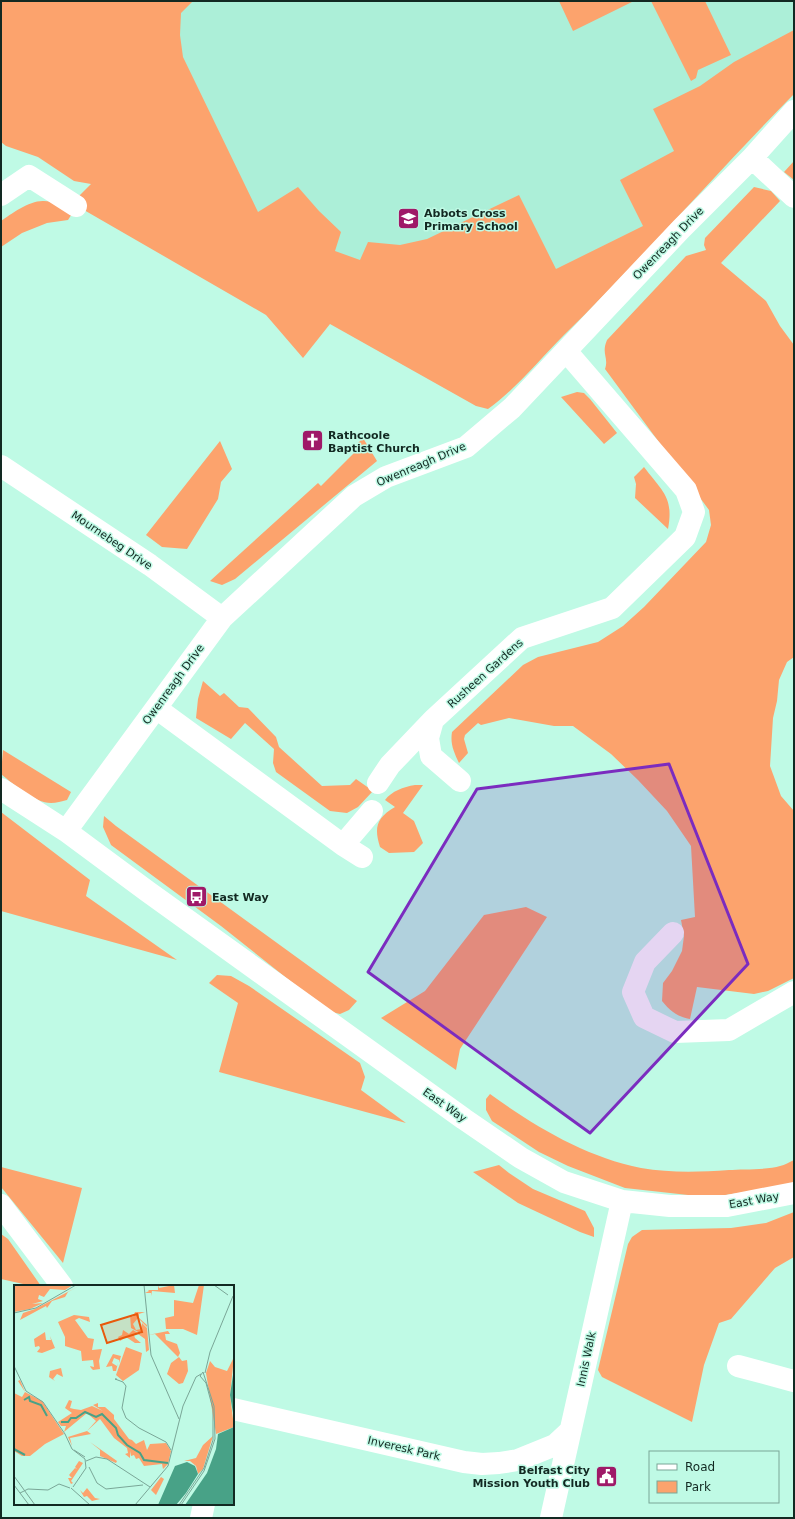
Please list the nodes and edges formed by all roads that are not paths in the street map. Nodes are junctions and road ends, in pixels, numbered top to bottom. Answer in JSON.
{"nodes":[{"id":1,"x":794,"y":111,"type":"edge"},
{"id":2,"x":752,"y":158,"type":"junction"},
{"id":3,"x":1,"y":195,"type":"edge"},
{"id":4,"x":794,"y":197,"type":"edge"},
{"id":5,"x":76,"y":206,"type":"dead end"},
{"id":6,"x":566,"y":351,"type":"junction"},
{"id":7,"x":1,"y":466,"type":"edge"},
{"id":8,"x":222,"y":618,"type":"junction"},
{"id":9,"x":156,"y":708,"type":"junction"},
{"id":10,"x":433,"y":720,"type":"junction"},
{"id":11,"x":460,"y":782,"type":"dead end"},
{"id":12,"x":378,"y":783,"type":"dead end"},
{"id":13,"x":1,"y":789,"type":"edge"},
{"id":14,"x":372,"y":811,"type":"dead end"},
{"id":15,"x":66,"y":831,"type":"junction"},
{"id":16,"x":343,"y":845,"type":"junction"},
{"id":17,"x":362,"y":857,"type":"dead end"},
{"id":18,"x":672,"y":933,"type":"dead end"},
{"id":19,"x":794,"y":992,"type":"edge"},
{"id":20,"x":794,"y":1193,"type":"edge"},
{"id":21,"x":622,"y":1201,"type":"junction"},
{"id":22,"x":1,"y":1205,"type":"edge"},
{"id":23,"x":61,"y":1285,"type":"edge"},
{"id":24,"x":738,"y":1366,"type":"dead end"},
{"id":25,"x":794,"y":1381,"type":"edge"},
{"id":26,"x":234,"y":1409,"type":"edge"},
{"id":27,"x":570,"y":1431,"type":"junction"},
{"id":28,"x":204,"y":1505,"type":"edge"},
{"id":29,"x":201,"y":1518,"type":"edge"},
{"id":30,"x":550,"y":1518,"type":"edge"}],
"edges":[{"from":1,"to":2,"type":"street","name":"Owenreagh Drive"},
{"from":2,"to":4,"type":"street"},
{"from":2,"to":6,"type":"street","name":"Owenreagh Drive"},
{"from":3,"to":5,"type":"street"},
{"from":6,"to":8,"type":"street","name":"Owenreagh Drive"},
{"from":6,"to":10,"type":"street","name":"Rusheen Gardens"},
{"from":7,"to":8,"type":"street","name":"Mournebeg Drive"},
{"from":8,"to":9,"type":"street","name":"Owenreagh Drive"},
{"from":9,"to":15,"type":"street","name":"Owenreagh Drive"},
{"from":9,"to":16,"type":"street"},
{"from":10,"to":11,"type":"street"},
{"from":10,"to":12,"type":"street","name":"Rusheen Gardens"},
{"from":13,"to":15,"type":"street","name":"East Way"},
{"from":14,"to":16,"type":"street"},
{"from":15,"to":21,"type":"street","name":"East Way"},
{"from":16,"to":17,"type":"street"},
{"from":18,"to":19,"type":"street"},
{"from":20,"to":21,"type":"street","name":"East Way"},
{"from":21,"to":27,"type":"street","name":"Innis Walk"},
{"from":22,"to":23,"type":"street"},
{"from":24,"to":25,"type":"street"},
{"from":26,"to":27,"type":"street","name":"Inveresk Park"},
{"from":27,"to":30,"type":"street","name":"Innis Walk"},
{"from":28,"to":29,"type":"street"}]}
